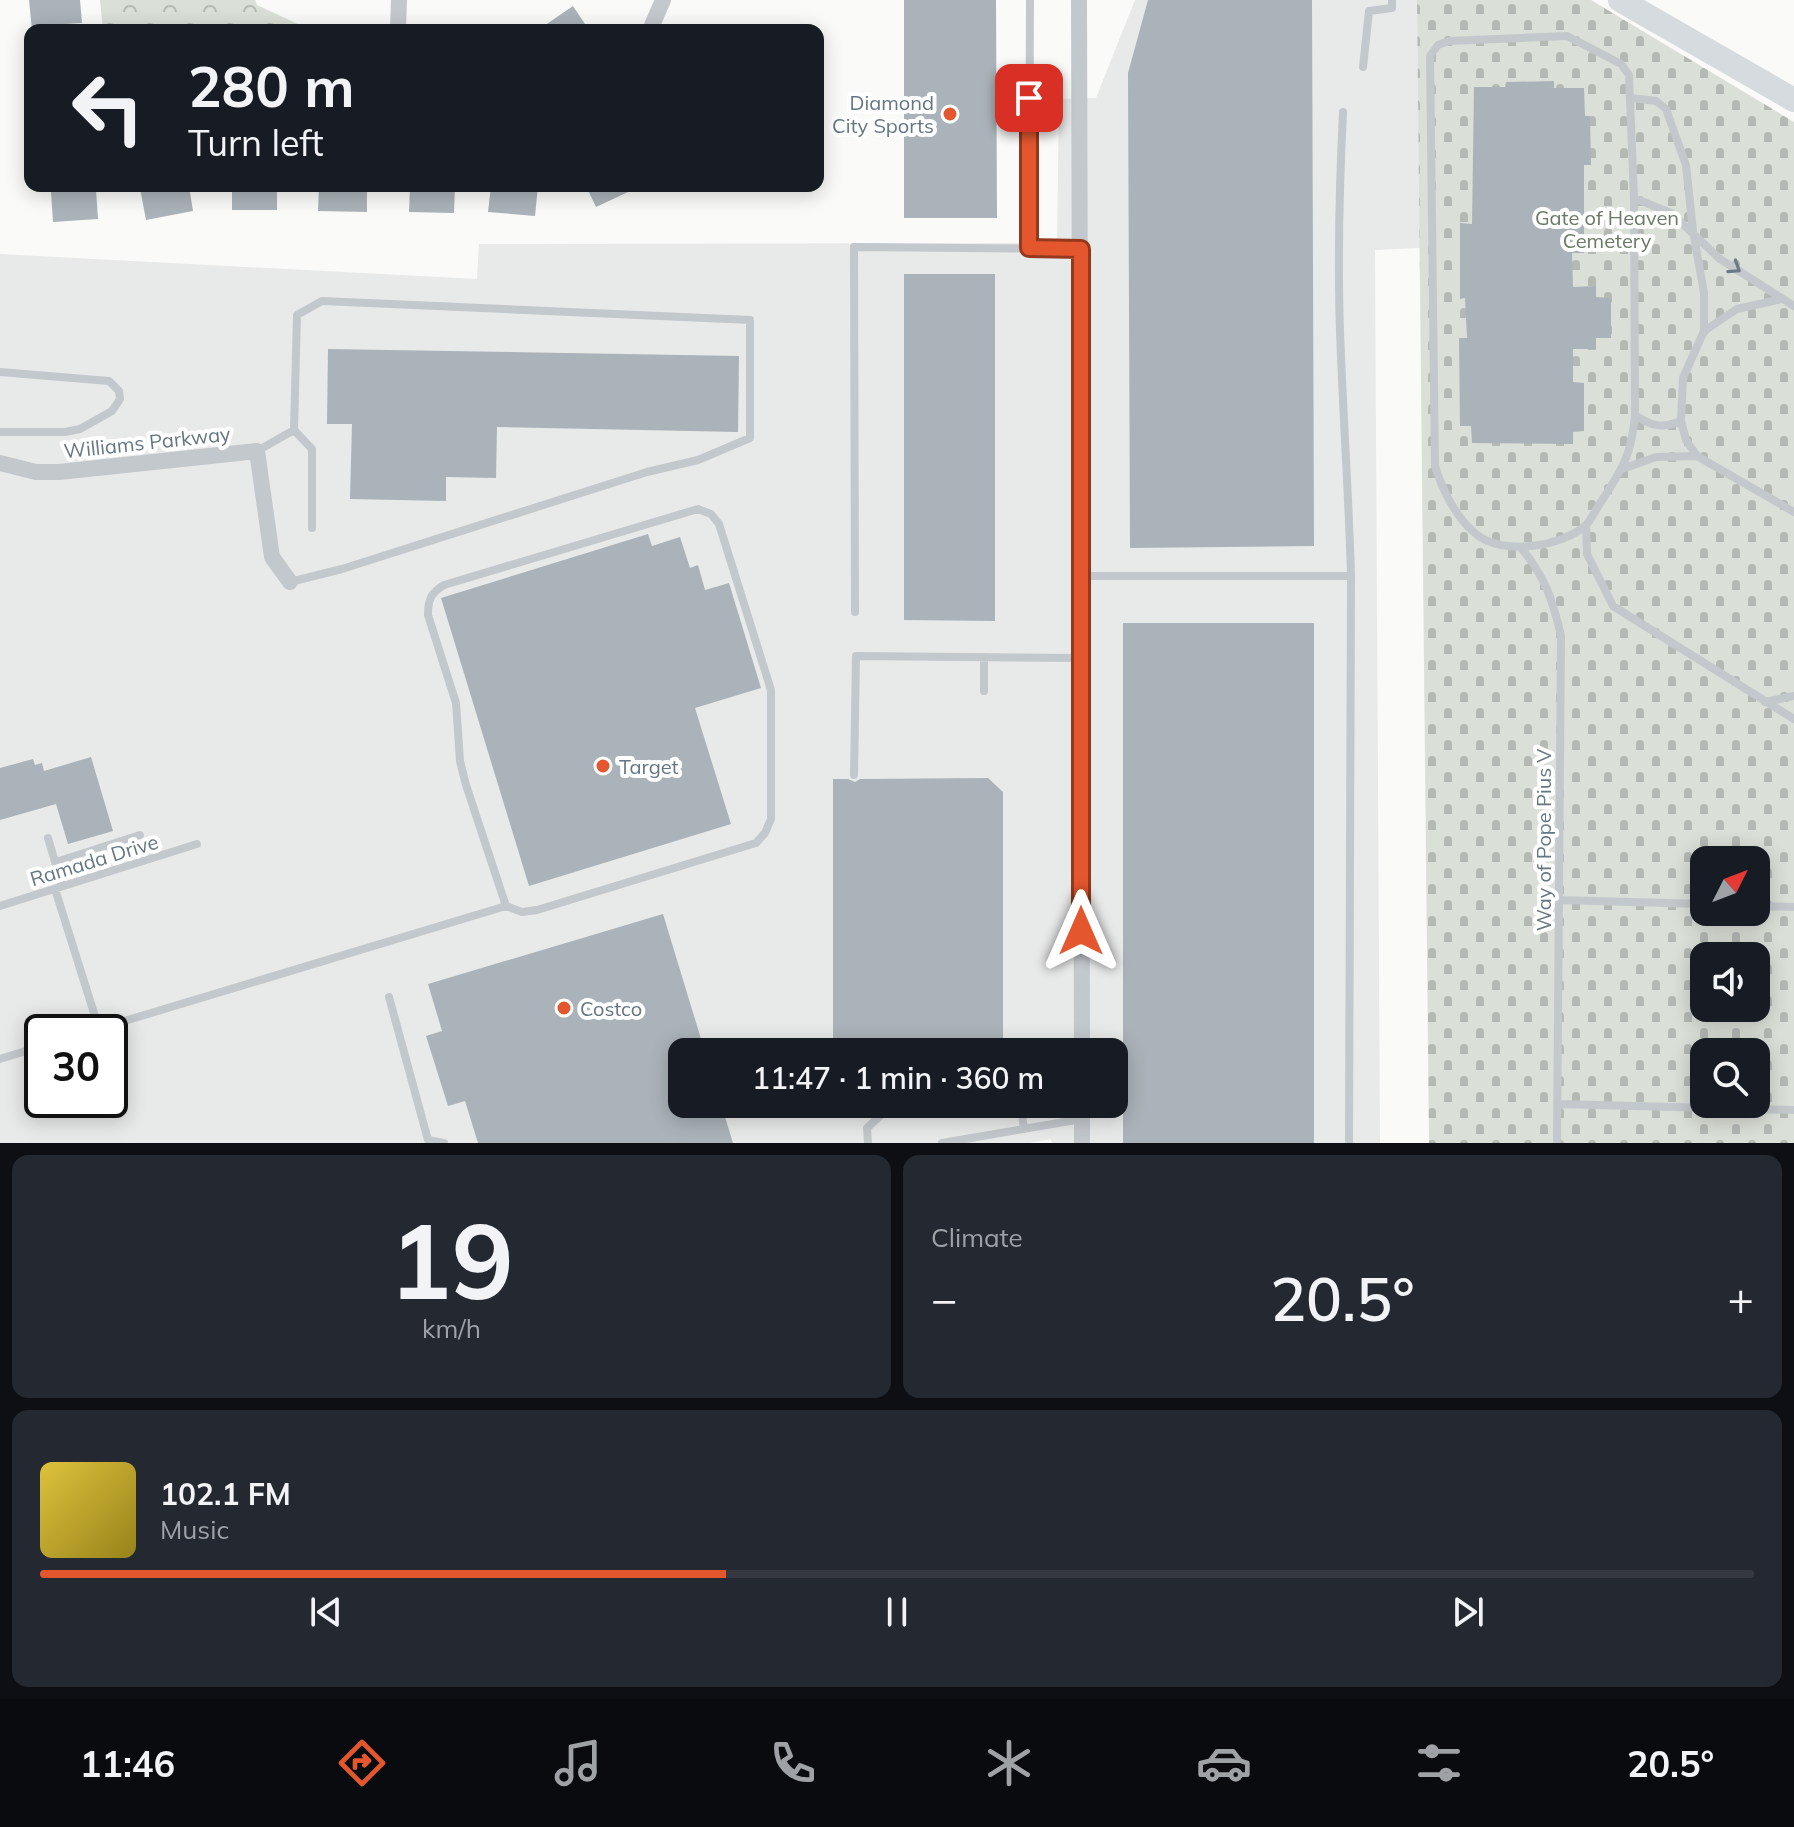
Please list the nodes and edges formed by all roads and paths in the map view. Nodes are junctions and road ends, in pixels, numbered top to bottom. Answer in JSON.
{"nodes":[{"id":1,"x":399,"y":0,"type":"edge"},
{"id":2,"x":663,"y":0,"type":"edge"},
{"id":3,"x":1030,"y":0,"type":"edge"},
{"id":4,"x":1079,"y":0,"type":"edge"},
{"id":5,"x":1392,"y":0,"type":"edge"},
{"id":6,"x":1620,"y":0,"type":"edge"},
{"id":7,"x":398,"y":24,"type":"edge"},
{"id":8,"x":653,"y":24,"type":"edge"},
{"id":9,"x":1363,"y":67,"type":"dead end"},
{"id":10,"x":1631,"y":98,"type":"junction"},
{"id":11,"x":1794,"y":100,"type":"edge"},
{"id":12,"x":1343,"y":112,"type":"dead end"},
{"id":13,"x":1634,"y":198,"type":"junction"},
{"id":14,"x":1693,"y":231,"type":"junction"},
{"id":15,"x":1029,"y":248,"type":"junction"},
{"id":16,"x":1081,"y":249,"type":"junction"},
{"id":17,"x":1782,"y":299,"type":"junction"},
{"id":18,"x":1794,"y":306,"type":"edge"},
{"id":19,"x":1704,"y":331,"type":"junction"},
{"id":20,"x":0,"y":372,"type":"edge"},
{"id":21,"x":1635,"y":415,"type":"junction"},
{"id":22,"x":1681,"y":421,"type":"junction"},
{"id":23,"x":294,"y":430,"type":"junction"},
{"id":24,"x":0,"y":432,"type":"edge"},
{"id":25,"x":257,"y":451,"type":"junction"},
{"id":26,"x":1697,"y":456,"type":"junction"},
{"id":27,"x":0,"y":463,"type":"edge"},
{"id":28,"x":1622,"y":469,"type":"junction"},
{"id":29,"x":1794,"y":512,"type":"edge"},
{"id":30,"x":1586,"y":525,"type":"junction"},
{"id":31,"x":312,"y":528,"type":"dead end"},
{"id":32,"x":1521,"y":548,"type":"junction"},
{"id":33,"x":1080,"y":576,"type":"junction"},
{"id":34,"x":1351,"y":576,"type":"junction"},
{"id":35,"x":290,"y":582,"type":"joint"},
{"id":36,"x":855,"y":612,"type":"dead end"},
{"id":37,"x":984,"y":657,"type":"junction"},
{"id":38,"x":1080,"y":658,"type":"junction"},
{"id":39,"x":984,"y":691,"type":"dead end"},
{"id":40,"x":1794,"y":696,"type":"edge"},
{"id":41,"x":1765,"y":702,"type":"junction"},
{"id":42,"x":1794,"y":719,"type":"edge"},
{"id":43,"x":854,"y":775,"type":"dead end"},
{"id":44,"x":140,"y":835,"type":"dead end"},
{"id":45,"x":48,"y":838,"type":"dead end"},
{"id":46,"x":197,"y":844,"type":"dead end"},
{"id":47,"x":56,"y":862,"type":"junction"},
{"id":48,"x":59,"y":888,"type":"junction"},
{"id":49,"x":1558,"y":900,"type":"junction"},
{"id":50,"x":1690,"y":904,"type":"edge"},
{"id":51,"x":0,"y":906,"type":"edge"},
{"id":52,"x":506,"y":906,"type":"junction"},
{"id":53,"x":1770,"y":906,"type":"edge"},
{"id":54,"x":1794,"y":907,"type":"edge"},
{"id":55,"x":389,"y":997,"type":"dead end"},
{"id":56,"x":95,"y":1014,"type":"edge"},
{"id":57,"x":128,"y":1020,"type":"edge"},
{"id":58,"x":1082,"y":1038,"type":"edge"},
{"id":59,"x":24,"y":1052,"type":"edge"},
{"id":60,"x":0,"y":1059,"type":"edge"},
{"id":61,"x":1557,"y":1104,"type":"junction"},
{"id":62,"x":1794,"y":1110,"type":"edge"},
{"id":63,"x":878,"y":1118,"type":"edge"},
{"id":64,"x":1022,"y":1118,"type":"edge"},
{"id":65,"x":1059,"y":1118,"type":"edge"},
{"id":66,"x":1082,"y":1118,"type":"edge"},
{"id":67,"x":1024,"y":1129,"type":"junction"},
{"id":68,"x":444,"y":1143,"type":"edge"},
{"id":69,"x":868,"y":1143,"type":"edge"},
{"id":70,"x":942,"y":1143,"type":"edge"},
{"id":71,"x":1082,"y":1143,"type":"edge"},
{"id":72,"x":1349,"y":1143,"type":"edge"},
{"id":73,"x":1557,"y":1143,"type":"edge"}],
"edges":[{"from":1,"to":7,"type":"street"},
{"from":2,"to":8,"type":"street"},
{"from":3,"to":15,"type":"lane"},
{"from":4,"to":16,"type":"street"},
{"from":5,"to":9,"type":"lane"},
{"from":6,"to":11,"type":"main road"},
{"from":10,"to":13,"type":"lane"},
{"from":10,"to":14,"type":"lane"},
{"from":10,"to":32,"type":"lane"},
{"from":12,"to":34,"type":"lane"},
{"from":13,"to":14,"type":"lane"},
{"from":13,"to":21,"type":"lane"},
{"from":14,"to":17,"type":"lane","one_way":true},
{"from":14,"to":19,"type":"lane"},
{"from":15,"to":16,"type":"lane"},
{"from":15,"to":36,"type":"lane"},
{"from":16,"to":33,"type":"street"},
{"from":17,"to":18,"type":"lane"},
{"from":17,"to":19,"type":"lane"},
{"from":19,"to":22,"type":"lane"},
{"from":20,"to":24,"type":"lane"},
{"from":21,"to":22,"type":"lane"},
{"from":21,"to":28,"type":"lane"},
{"from":22,"to":26,"type":"lane"},
{"from":23,"to":25,"type":"lane"},
{"from":23,"to":31,"type":"lane"},
{"from":23,"to":35,"type":"lane"},
{"from":25,"to":27,"type":"street","name":"Williams Parkway"},
{"from":25,"to":35,"type":"street","name":"Williams Parkway"},
{"from":26,"to":28,"type":"lane"},
{"from":26,"to":29,"type":"lane"},
{"from":28,"to":30,"type":"lane"},
{"from":30,"to":32,"type":"lane"},
{"from":30,"to":41,"type":"lane"},
{"from":32,"to":49,"type":"lane","name":"Way of Pope Pius V"},
{"from":33,"to":34,"type":"lane"},
{"from":33,"to":38,"type":"street"},
{"from":34,"to":72,"type":"lane"},
{"from":37,"to":38,"type":"lane"},
{"from":37,"to":39,"type":"lane"},
{"from":37,"to":43,"type":"lane"},
{"from":38,"to":58,"type":"street"},
{"from":40,"to":41,"type":"lane"},
{"from":41,"to":42,"type":"lane"},
{"from":44,"to":47,"type":"lane"},
{"from":45,"to":47,"type":"lane"},
{"from":46,"to":48,"type":"lane","name":"Ramada Drive"},
{"from":47,"to":48,"type":"lane"},
{"from":48,"to":51,"type":"lane","name":"Ramada Drive"},
{"from":48,"to":56,"type":"lane"},
{"from":49,"to":50,"type":"lane"},
{"from":49,"to":61,"type":"lane","name":"Way of Pope Pius V"},
{"from":52,"to":52,"type":"lane"},
{"from":52,"to":57,"type":"lane"},
{"from":53,"to":54,"type":"lane"},
{"from":55,"to":68,"type":"lane"},
{"from":59,"to":60,"type":"lane"},
{"from":61,"to":62,"type":"lane"},
{"from":61,"to":73,"type":"lane","name":"Way of Pope Pius V"},
{"from":63,"to":69,"type":"lane"},
{"from":64,"to":67,"type":"lane"},
{"from":65,"to":67,"type":"lane"},
{"from":66,"to":71,"type":"street"},
{"from":67,"to":70,"type":"lane"}]}
